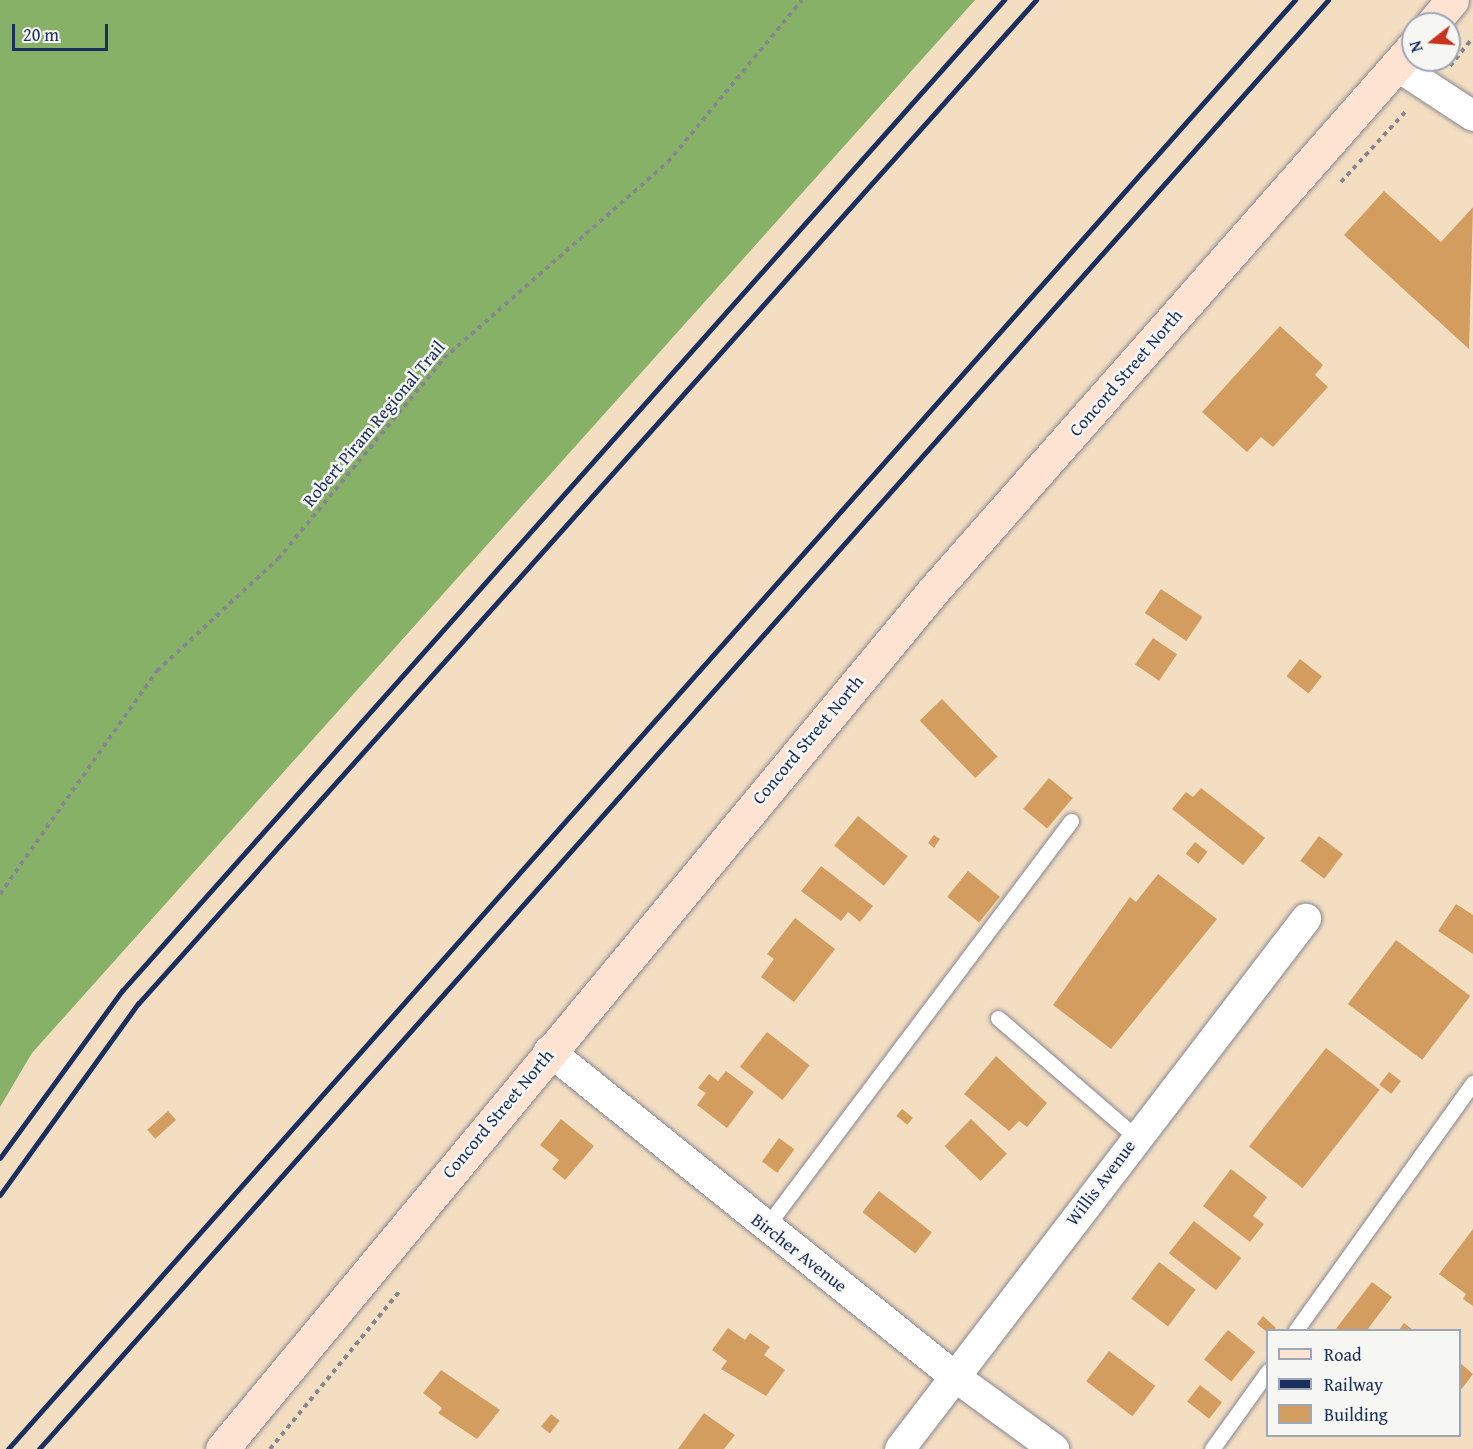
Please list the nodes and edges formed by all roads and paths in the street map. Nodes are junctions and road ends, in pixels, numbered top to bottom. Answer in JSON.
{"nodes":[{"id":1,"x":802,"y":0,"type":"edge"},
{"id":2,"x":1452,"y":0,"type":"edge"},
{"id":3,"x":1442,"y":12,"type":"edge"},
{"id":4,"x":1473,"y":38,"type":"edge"},
{"id":5,"x":1401,"y":61,"type":"edge"},
{"id":6,"x":1418,"y":72,"type":"edge"},
{"id":7,"x":1430,"y":88,"type":"junction"},
{"id":8,"x":1473,"y":116,"type":"edge"},
{"id":9,"x":1338,"y":186,"type":"dead end"},
{"id":10,"x":1071,"y":821,"type":"dead end"},
{"id":11,"x":0,"y":894,"type":"edge"},
{"id":12,"x":1306,"y":919,"type":"dead end"},
{"id":13,"x":998,"y":1018,"type":"dead end"},
{"id":14,"x":549,"y":1051,"type":"junction"},
{"id":15,"x":1473,"y":1083,"type":"edge"},
{"id":16,"x":1136,"y":1137,"type":"junction"},
{"id":17,"x":766,"y":1227,"type":"junction"},
{"id":18,"x":407,"y":1281,"type":"dead end"},
{"id":19,"x":1297,"y":1329,"type":"edge"},
{"id":20,"x":1266,"y":1374,"type":"edge"},
{"id":21,"x":954,"y":1376,"type":"junction"},
{"id":22,"x":222,"y":1449,"type":"edge"},
{"id":23,"x":270,"y":1449,"type":"edge"},
{"id":24,"x":900,"y":1449,"type":"edge"},
{"id":25,"x":1054,"y":1449,"type":"edge"},
{"id":26,"x":1212,"y":1449,"type":"edge"}],
"edges":[{"from":1,"to":11,"type":"path","name":"Robert Piram Regional Trail"},
{"from":2,"to":3,"type":"main road"},
{"from":4,"to":7,"type":"path"},
{"from":5,"to":14,"type":"main road","name":"Concord Street North"},
{"from":6,"to":7,"type":"street"},
{"from":7,"to":8,"type":"street"},
{"from":7,"to":9,"type":"path"},
{"from":10,"to":17,"type":"lane"},
{"from":12,"to":16,"type":"street","name":"Willis Avenue"},
{"from":13,"to":16,"type":"lane"},
{"from":14,"to":17,"type":"street","name":"Bircher Avenue"},
{"from":14,"to":22,"type":"main road","name":"Concord Street North"},
{"from":15,"to":19,"type":"lane"},
{"from":16,"to":21,"type":"street","name":"Willis Avenue"},
{"from":17,"to":21,"type":"street","name":"Bircher Avenue"},
{"from":18,"to":23,"type":"path"},
{"from":20,"to":26,"type":"lane"},
{"from":21,"to":24,"type":"street","name":"Willis Avenue"},
{"from":21,"to":25,"type":"street","name":"Bircher Avenue"}]}
